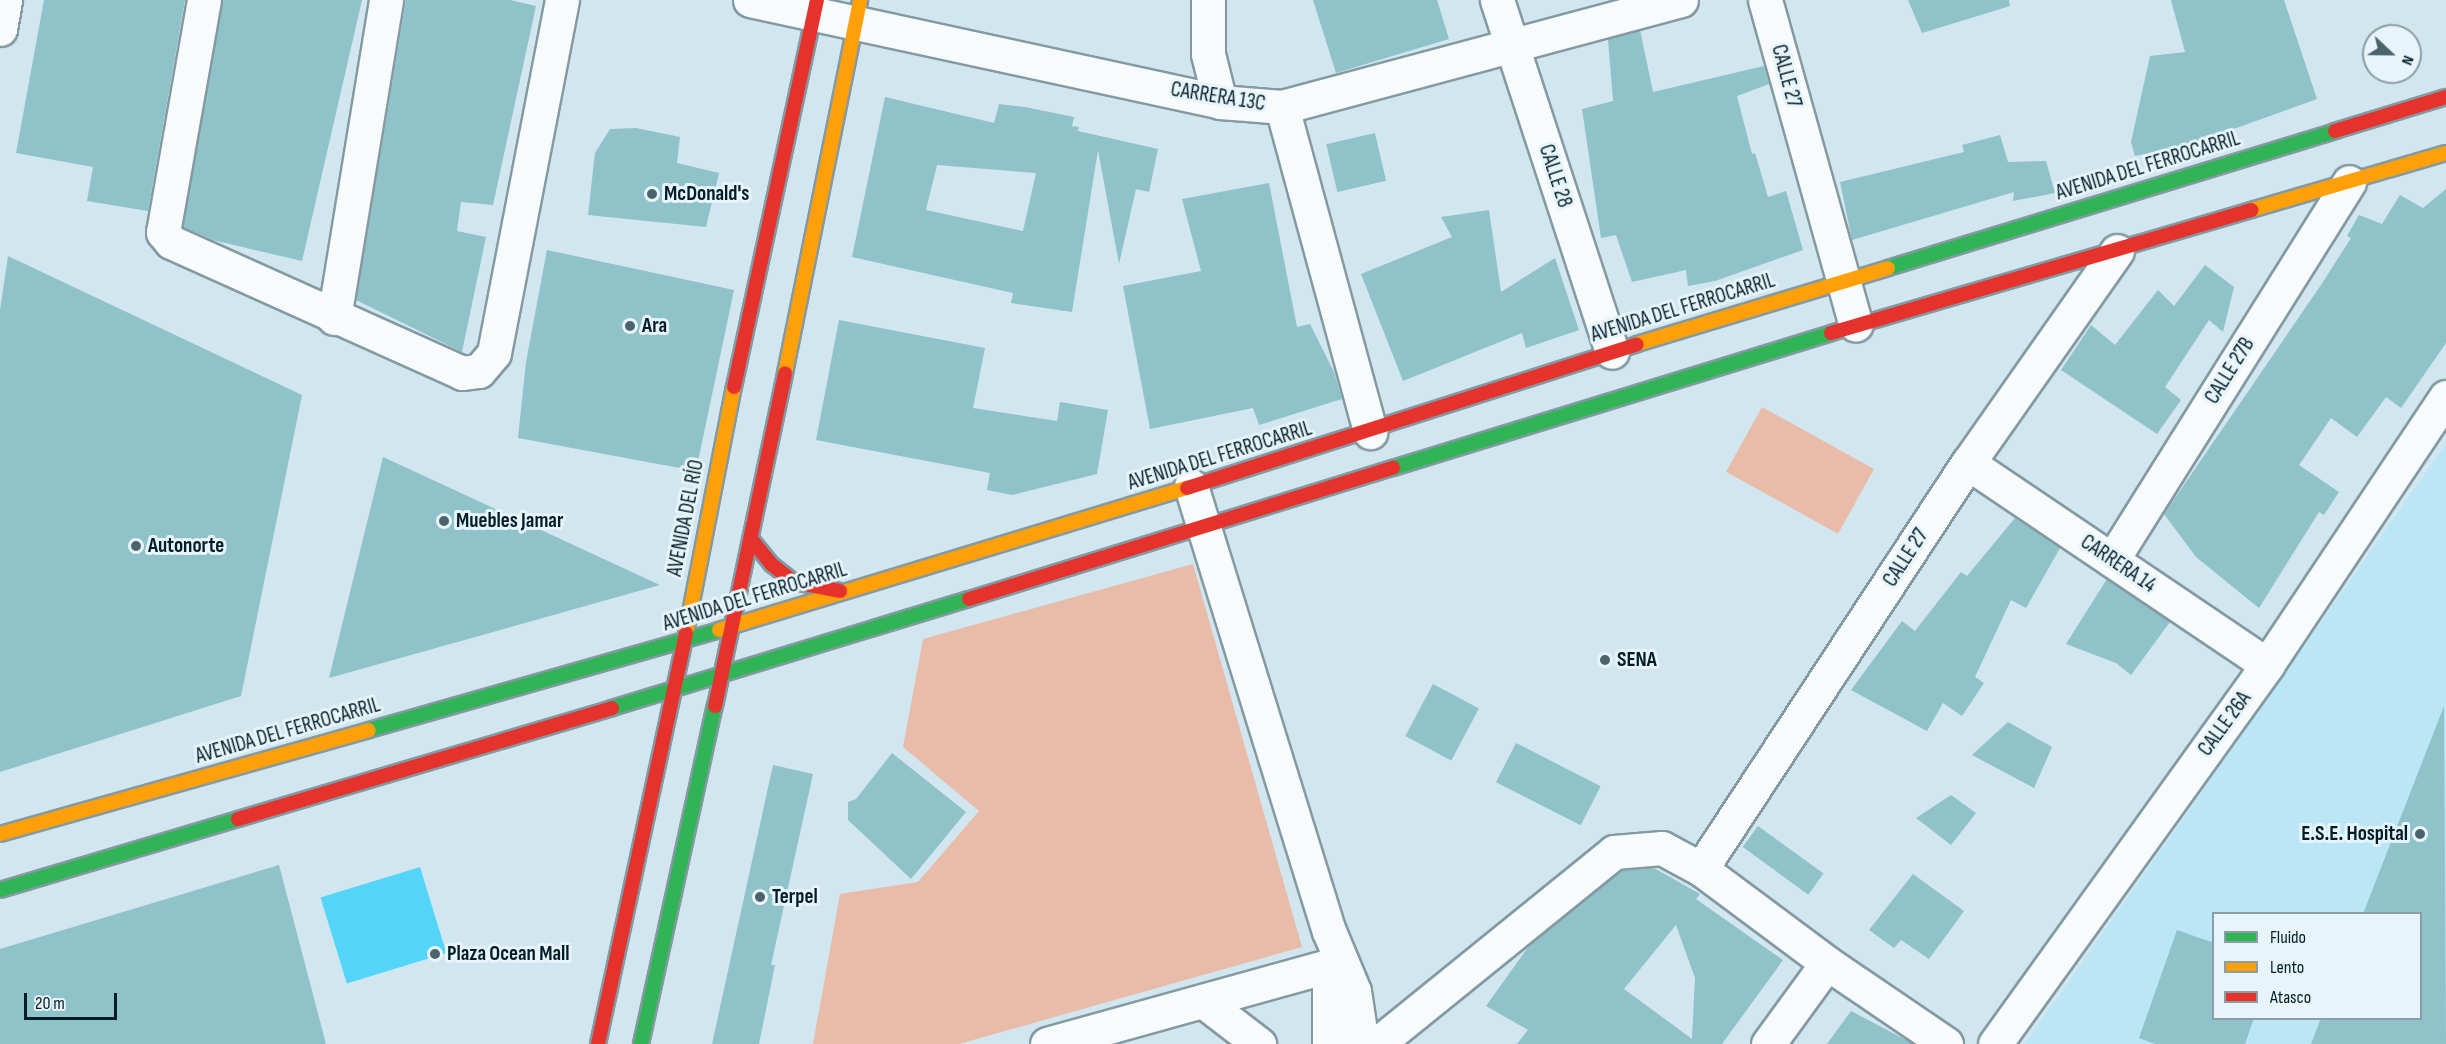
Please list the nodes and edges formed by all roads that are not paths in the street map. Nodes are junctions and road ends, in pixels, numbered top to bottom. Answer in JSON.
{"nodes":[{"id":1,"x":6,"y":0,"type":"edge"},
{"id":2,"x":204,"y":0,"type":"edge"},
{"id":3,"x":386,"y":0,"type":"edge"},
{"id":4,"x":562,"y":0,"type":"edge"},
{"id":5,"x":750,"y":0,"type":"edge"},
{"id":6,"x":1209,"y":0,"type":"edge"},
{"id":7,"x":1497,"y":0,"type":"edge"},
{"id":8,"x":1681,"y":0,"type":"edge"},
{"id":9,"x":1766,"y":0,"type":"edge"},
{"id":10,"x":816,"y":6,"type":"edge"},
{"id":11,"x":858,"y":11,"type":"edge"},
{"id":12,"x":0,"y":29,"type":"edge"},
{"id":13,"x":1513,"y":48,"type":"junction"},
{"id":14,"x":2446,"y":97,"type":"edge"},
{"id":15,"x":1220,"y":102,"type":"junction"},
{"id":16,"x":1282,"y":107,"type":"junction"},
{"id":17,"x":2446,"y":153,"type":"edge"},
{"id":18,"x":2349,"y":182,"type":"junction"},
{"id":19,"x":2117,"y":250,"type":"junction"},
{"id":20,"x":1841,"y":281,"type":"junction"},
{"id":21,"x":334,"y":318,"type":"junction"},
{"id":22,"x":1856,"y":325,"type":"junction"},
{"id":23,"x":1612,"y":352,"type":"junction"},
{"id":24,"x":2446,"y":397,"type":"edge"},
{"id":25,"x":1370,"y":432,"type":"junction"},
{"id":26,"x":1968,"y":463,"type":"junction"},
{"id":27,"x":1191,"y":486,"type":"junction"},
{"id":28,"x":1204,"y":528,"type":"junction"},
{"id":29,"x":751,"y":539,"type":"junction"},
{"id":30,"x":2112,"y":560,"type":"junction"},
{"id":31,"x":845,"y":592,"type":"junction"},
{"id":32,"x":732,"y":625,"type":"junction"},
{"id":33,"x":684,"y":641,"type":"junction"},
{"id":34,"x":2267,"y":665,"type":"junction"},
{"id":35,"x":722,"y":675,"type":"junction"},
{"id":36,"x":677,"y":687,"type":"junction"},
{"id":37,"x":0,"y":834,"type":"edge"},
{"id":38,"x":1701,"y":869,"type":"junction"},
{"id":39,"x":0,"y":890,"type":"edge"},
{"id":40,"x":1336,"y":963,"type":"junction"},
{"id":41,"x":1827,"y":963,"type":"junction"},
{"id":42,"x":1203,"y":1001,"type":"junction"},
{"id":43,"x":598,"y":1044,"type":"edge"},
{"id":44,"x":641,"y":1044,"type":"edge"},
{"id":45,"x":1047,"y":1044,"type":"edge"},
{"id":46,"x":1259,"y":1044,"type":"edge"},
{"id":47,"x":1329,"y":1044,"type":"edge"},
{"id":48,"x":1362,"y":1044,"type":"edge"},
{"id":49,"x":1377,"y":1044,"type":"edge"},
{"id":50,"x":1768,"y":1044,"type":"edge"},
{"id":51,"x":1946,"y":1044,"type":"edge"},
{"id":52,"x":1995,"y":1044,"type":"edge"}],
"edges":[{"from":1,"to":12,"type":"street"},
{"from":2,"to":21,"type":"street"},
{"from":3,"to":21,"type":"street"},
{"from":4,"to":21,"type":"street"},
{"from":5,"to":10,"type":"street"},
{"from":6,"to":15,"type":"street"},
{"from":7,"to":13,"type":"street","name":"CALLE 28"},
{"from":8,"to":13,"type":"street","name":"CARRERA 13C"},
{"from":9,"to":20,"type":"street","name":"CALLE 27"},
{"from":10,"to":11,"type":"street"},
{"from":10,"to":33,"type":"main road","name":"AVENIDA DEL RÍO"},
{"from":11,"to":15,"type":"street","name":"CARRERA 13C"},
{"from":11,"to":29,"type":"main road"},
{"from":13,"to":16,"type":"street","name":"CARRERA 13C"},
{"from":13,"to":23,"type":"street","name":"CALLE 28"},
{"from":14,"to":20,"type":"main road","name":"AVENIDA DEL FERROCARRIL"},
{"from":15,"to":16,"type":"street","name":"CARRERA 13C"},
{"from":16,"to":25,"type":"street"},
{"from":17,"to":18,"type":"main road"},
{"from":18,"to":19,"type":"main road"},
{"from":18,"to":30,"type":"street","name":"CALLE 27B"},
{"from":19,"to":22,"type":"main road"},
{"from":19,"to":26,"type":"street","name":"CALLE 27"},
{"from":20,"to":22,"type":"street","name":"CALLE 27"},
{"from":20,"to":23,"type":"main road","name":"AVENIDA DEL FERROCARRIL"},
{"from":22,"to":28,"type":"main road"},
{"from":23,"to":25,"type":"main road","name":"AVENIDA DEL FERROCARRIL"},
{"from":24,"to":34,"type":"street","name":"CALLE 26A"},
{"from":25,"to":27,"type":"main road","name":"AVENIDA DEL FERROCARRIL"},
{"from":26,"to":30,"type":"street","name":"CARRERA 14"},
{"from":26,"to":38,"type":"street","name":"CALLE 27"},
{"from":27,"to":28,"type":"street"},
{"from":27,"to":31,"type":"main road","name":"AVENIDA DEL FERROCARRIL"},
{"from":28,"to":35,"type":"main road"},
{"from":28,"to":40,"type":"street"},
{"from":29,"to":31,"type":"main road"},
{"from":29,"to":32,"type":"main road"},
{"from":30,"to":34,"type":"street","name":"CARRERA 14"},
{"from":31,"to":32,"type":"main road","name":"AVENIDA DEL FERROCARRIL"},
{"from":32,"to":33,"type":"main road","name":"AVENIDA DEL FERROCARRIL"},
{"from":32,"to":35,"type":"main road"},
{"from":33,"to":36,"type":"main road","name":"AVENIDA DEL RÍO"},
{"from":33,"to":37,"type":"main road","name":"AVENIDA DEL FERROCARRIL"},
{"from":34,"to":52,"type":"street","name":"CALLE 26A"},
{"from":35,"to":36,"type":"main road"},
{"from":35,"to":44,"type":"main road"},
{"from":36,"to":39,"type":"main road"},
{"from":36,"to":43,"type":"main road","name":"AVENIDA DEL RÍO"},
{"from":38,"to":41,"type":"street"},
{"from":38,"to":49,"type":"street"},
{"from":40,"to":42,"type":"street"},
{"from":40,"to":47,"type":"street"},
{"from":40,"to":48,"type":"street"},
{"from":41,"to":50,"type":"street"},
{"from":41,"to":51,"type":"street"},
{"from":42,"to":45,"type":"street"},
{"from":42,"to":46,"type":"street"}]}
